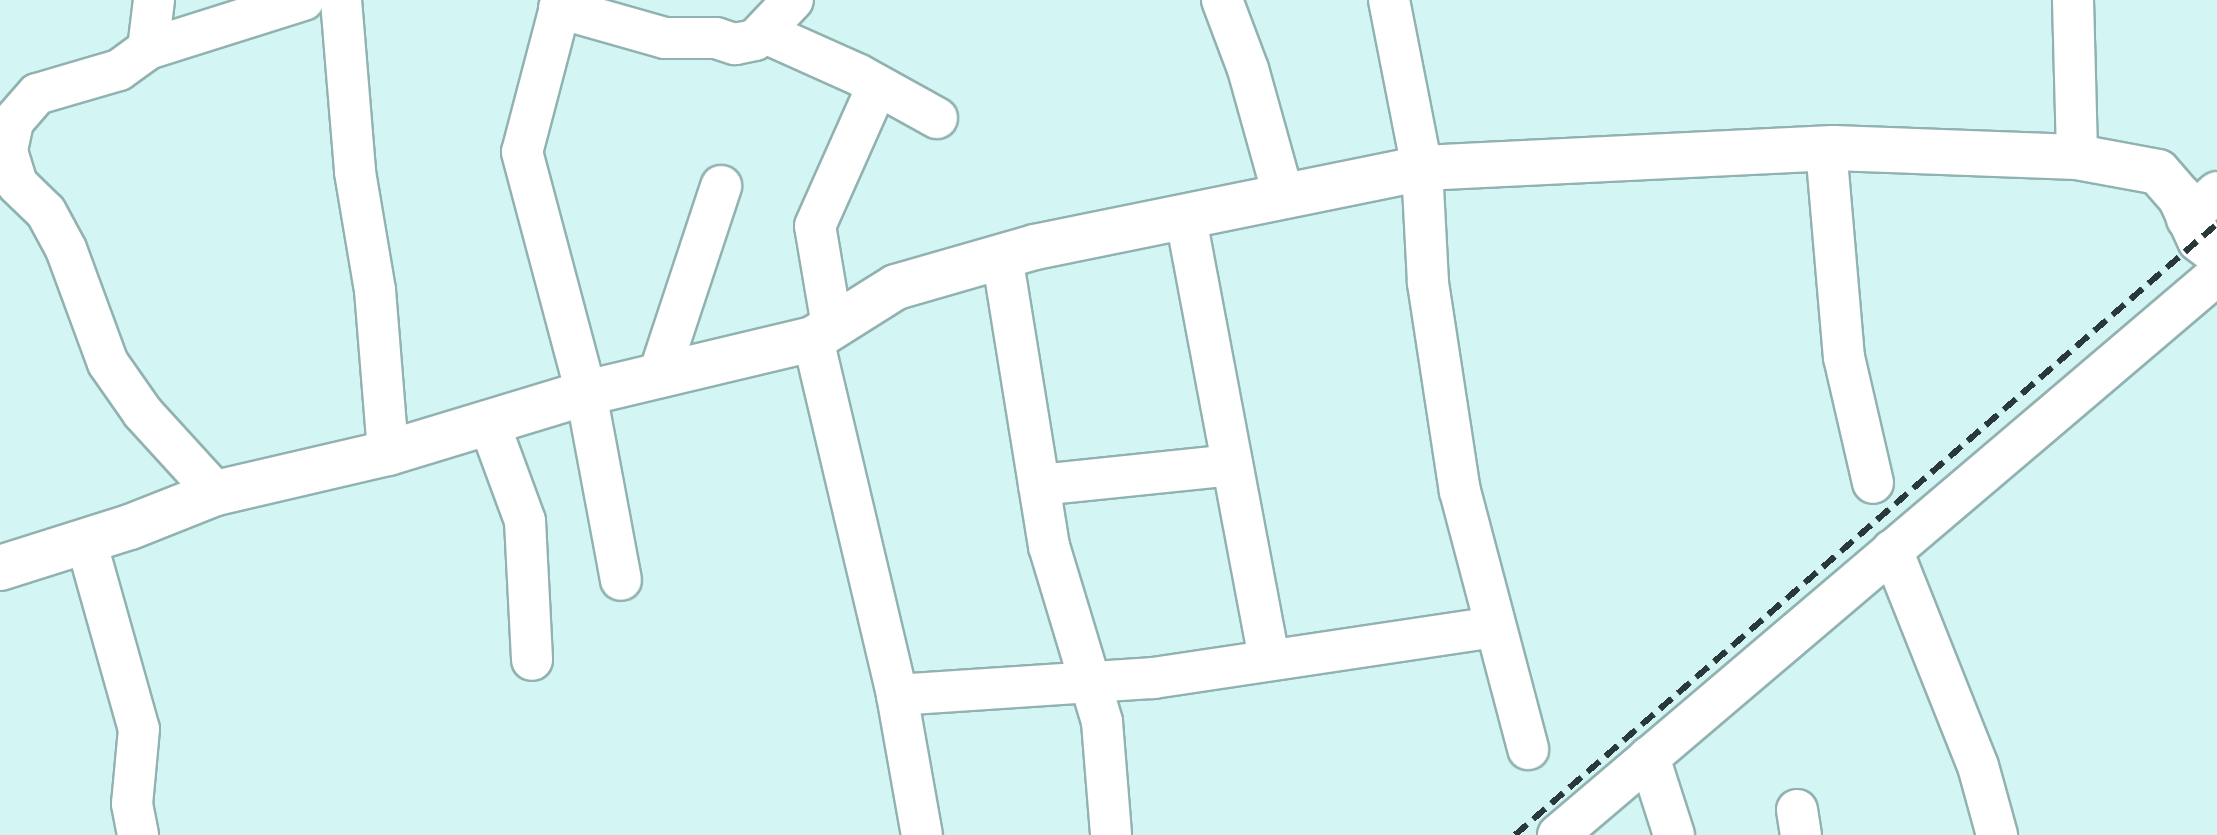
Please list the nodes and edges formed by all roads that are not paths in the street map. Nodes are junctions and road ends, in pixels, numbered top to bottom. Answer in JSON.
{"nodes":[{"id":1,"x":154,"y":0,"type":"edge"},
{"id":2,"x":303,"y":0,"type":"edge"},
{"id":3,"x":341,"y":0,"type":"edge"},
{"id":4,"x":793,"y":0,"type":"edge"},
{"id":5,"x":1222,"y":0,"type":"edge"},
{"id":6,"x":1389,"y":0,"type":"edge"},
{"id":7,"x":2073,"y":0,"type":"edge"},
{"id":8,"x":561,"y":4,"type":"edge"},
{"id":9,"x":763,"y":32,"type":"junction"},
{"id":10,"x":148,"y":49,"type":"junction"},
{"id":11,"x":877,"y":87,"type":"junction"},
{"id":12,"x":937,"y":118,"type":"dead end"},
{"id":13,"x":1826,"y":148,"type":"junction"},
{"id":14,"x":2077,"y":157,"type":"junction"},
{"id":15,"x":1422,"y":168,"type":"junction"},
{"id":16,"x":721,"y":186,"type":"dead end"},
{"id":17,"x":1284,"y":198,"type":"junction"},
{"id":18,"x":2202,"y":206,"type":"edge"},
{"id":19,"x":1186,"y":219,"type":"junction"},
{"id":20,"x":1002,"y":256,"type":"junction"},
{"id":21,"x":2217,"y":272,"type":"edge"},
{"id":22,"x":823,"y":333,"type":"junction"},
{"id":23,"x":659,"y":374,"type":"junction"},
{"id":24,"x":586,"y":393,"type":"junction"},
{"id":25,"x":489,"y":423,"type":"junction"},
{"id":26,"x":388,"y":453,"type":"junction"},
{"id":27,"x":1232,"y":465,"type":"junction"},
{"id":28,"x":1873,"y":483,"type":"dead end"},
{"id":29,"x":1039,"y":485,"type":"junction"},
{"id":30,"x":216,"y":493,"type":"junction"},
{"id":31,"x":86,"y":541,"type":"junction"},
{"id":32,"x":1892,"y":550,"type":"junction"},
{"id":33,"x":0,"y":568,"type":"edge"},
{"id":34,"x":621,"y":580,"type":"dead end"},
{"id":35,"x":1493,"y":627,"type":"junction"},
{"id":36,"x":1269,"y":659,"type":"junction"},
{"id":37,"x":532,"y":660,"type":"dead end"},
{"id":38,"x":1089,"y":681,"type":"junction"},
{"id":39,"x":897,"y":695,"type":"junction"},
{"id":40,"x":1528,"y":749,"type":"dead end"},
{"id":41,"x":1649,"y":757,"type":"junction"},
{"id":42,"x":138,"y":835,"type":"edge"},
{"id":43,"x":922,"y":835,"type":"edge"},
{"id":44,"x":1111,"y":835,"type":"edge"},
{"id":45,"x":1558,"y":835,"type":"edge"},
{"id":46,"x":1674,"y":835,"type":"edge"},
{"id":47,"x":1997,"y":835,"type":"edge"}],
"edges":[{"from":1,"to":10,"type":"street"},
{"from":2,"to":10,"type":"street"},
{"from":3,"to":26,"type":"street"},
{"from":4,"to":9,"type":"street"},
{"from":5,"to":17,"type":"street"},
{"from":6,"to":15,"type":"street"},
{"from":7,"to":14,"type":"street"},
{"from":8,"to":9,"type":"street"},
{"from":8,"to":24,"type":"street"},
{"from":9,"to":11,"type":"street"},
{"from":10,"to":30,"type":"street"},
{"from":11,"to":12,"type":"street"},
{"from":11,"to":22,"type":"street"},
{"from":13,"to":14,"type":"street"},
{"from":13,"to":15,"type":"street"},
{"from":13,"to":28,"type":"street"},
{"from":14,"to":18,"type":"street"},
{"from":15,"to":17,"type":"street"},
{"from":15,"to":35,"type":"street"},
{"from":16,"to":23,"type":"street"},
{"from":17,"to":19,"type":"street"},
{"from":18,"to":21,"type":"street"},
{"from":19,"to":20,"type":"street"},
{"from":19,"to":27,"type":"street"},
{"from":20,"to":22,"type":"street"},
{"from":20,"to":29,"type":"street"},
{"from":21,"to":32,"type":"street"},
{"from":22,"to":23,"type":"street"},
{"from":22,"to":39,"type":"street"},
{"from":23,"to":24,"type":"street"},
{"from":24,"to":25,"type":"street"},
{"from":24,"to":34,"type":"street"},
{"from":25,"to":26,"type":"street"},
{"from":25,"to":37,"type":"street"},
{"from":26,"to":30,"type":"street"},
{"from":27,"to":29,"type":"street"},
{"from":27,"to":36,"type":"street"},
{"from":29,"to":38,"type":"street"},
{"from":30,"to":31,"type":"street"},
{"from":31,"to":33,"type":"street"},
{"from":31,"to":42,"type":"street"},
{"from":32,"to":41,"type":"street"},
{"from":32,"to":47,"type":"street"},
{"from":35,"to":36,"type":"street"},
{"from":35,"to":40,"type":"street"},
{"from":36,"to":38,"type":"street"},
{"from":38,"to":39,"type":"street"},
{"from":38,"to":44,"type":"street"},
{"from":39,"to":43,"type":"street"},
{"from":41,"to":45,"type":"street"},
{"from":41,"to":46,"type":"street"}]}
